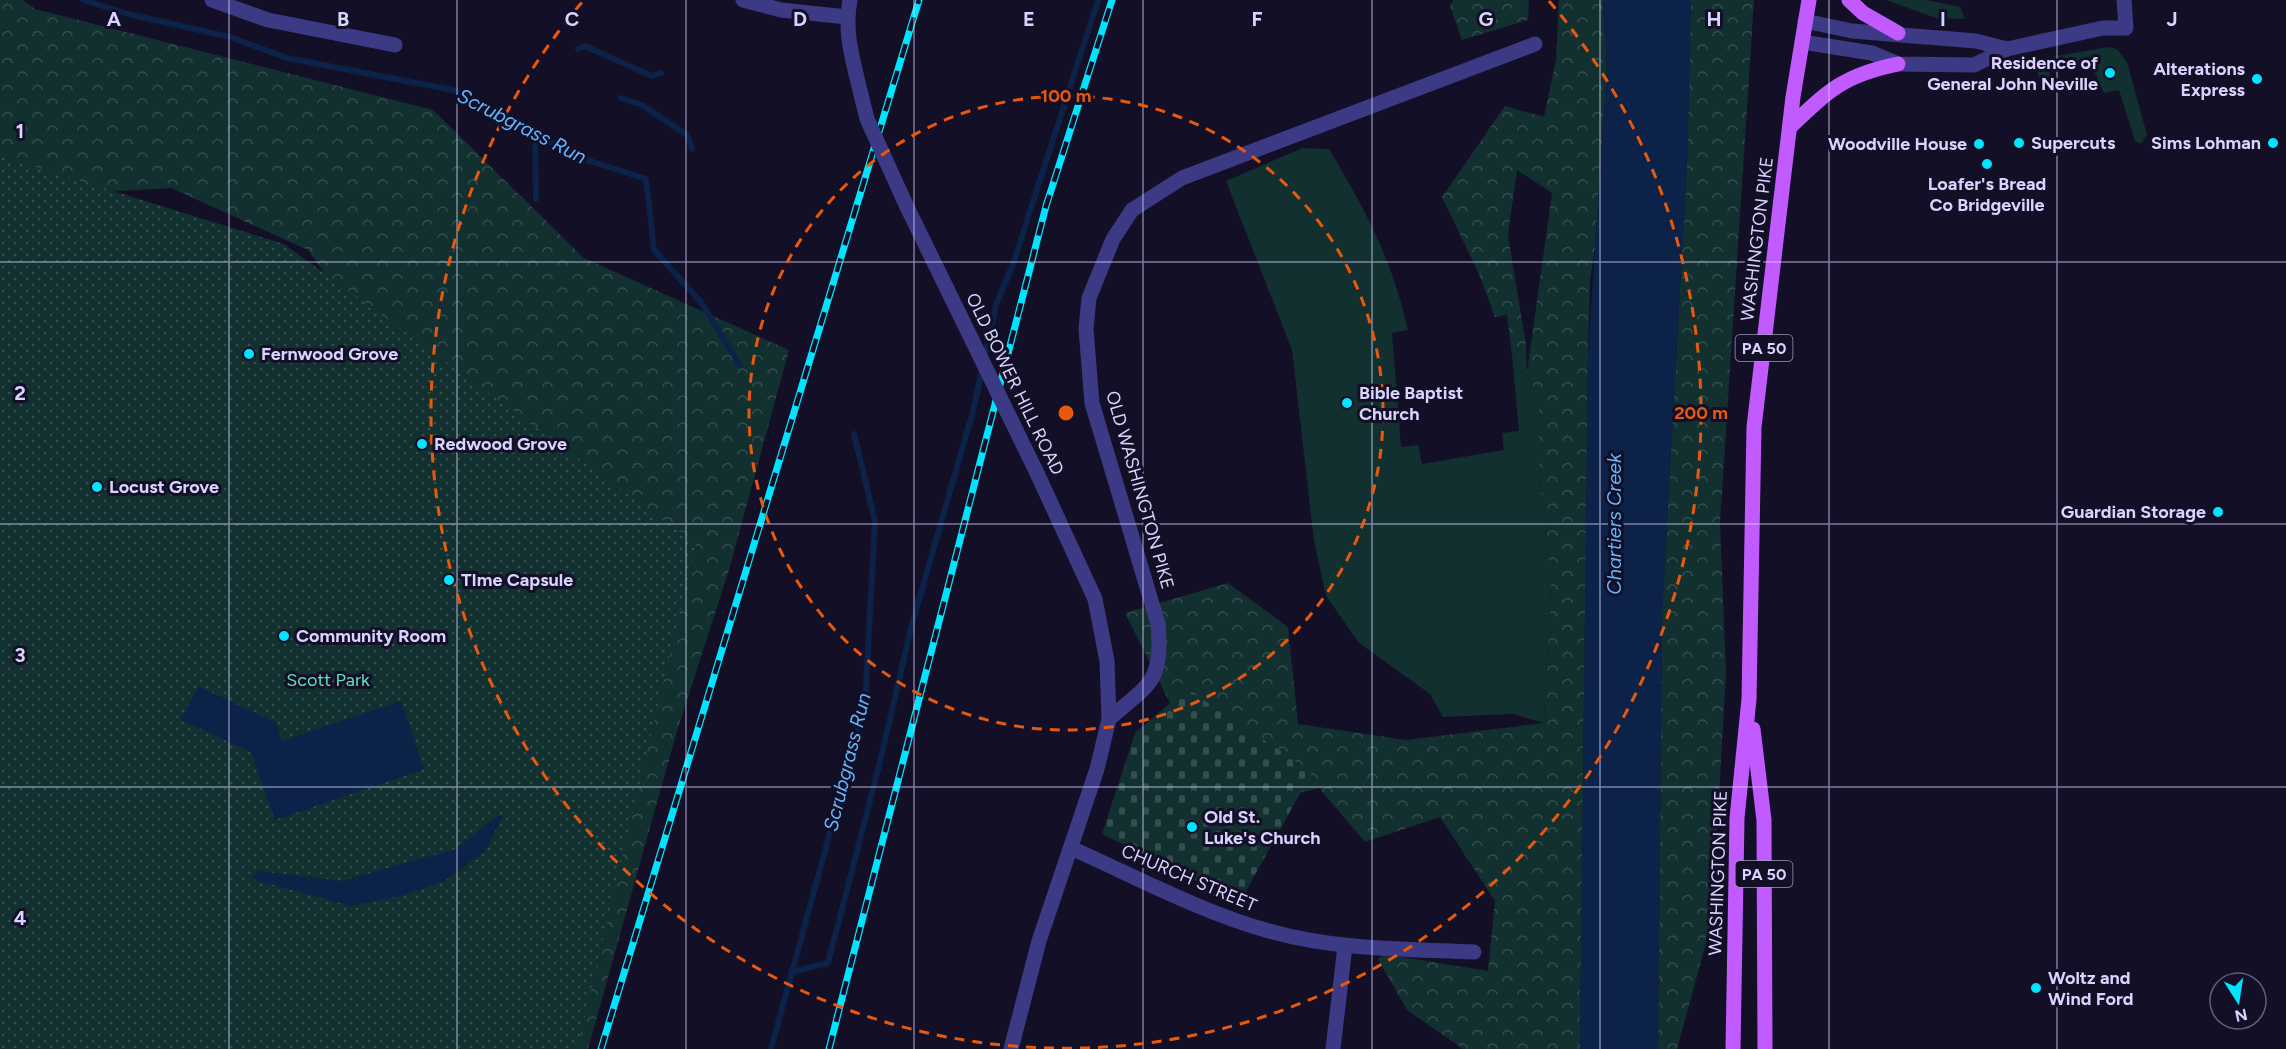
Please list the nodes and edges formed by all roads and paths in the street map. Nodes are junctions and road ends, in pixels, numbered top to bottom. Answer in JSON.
{"nodes":[{"id":1,"x":212,"y":0,"type":"edge"},
{"id":2,"x":743,"y":0,"type":"edge"},
{"id":3,"x":850,"y":0,"type":"edge"},
{"id":4,"x":1809,"y":0,"type":"edge"},
{"id":5,"x":1849,"y":0,"type":"edge"},
{"id":6,"x":2124,"y":0,"type":"edge"},
{"id":7,"x":847,"y":17,"type":"junction"},
{"id":8,"x":1805,"y":21,"type":"junction"},
{"id":9,"x":1898,"y":33,"type":"junction"},
{"id":10,"x":1802,"y":42,"type":"junction"},
{"id":11,"x":1536,"y":44,"type":"dead end"},
{"id":12,"x":395,"y":45,"type":"dead end"},
{"id":13,"x":2007,"y":50,"type":"junction"},
{"id":14,"x":1898,"y":64,"type":"junction"},
{"id":15,"x":1790,"y":127,"type":"junction"},
{"id":16,"x":1749,"y":699,"type":"junction"},
{"id":17,"x":1109,"y":719,"type":"junction"},
{"id":18,"x":1071,"y":848,"type":"junction"},
{"id":19,"x":1345,"y":946,"type":"junction"},
{"id":20,"x":1474,"y":952,"type":"dead end"},
{"id":21,"x":1011,"y":1049,"type":"edge"},
{"id":22,"x":1333,"y":1049,"type":"edge"},
{"id":23,"x":1733,"y":1049,"type":"edge"},
{"id":24,"x":1765,"y":1049,"type":"edge"}],
"edges":[{"from":1,"to":12,"type":"street"},
{"from":2,"to":7,"type":"street"},
{"from":3,"to":7,"type":"street","name":"OLD BOWER HILL ROAD"},
{"from":4,"to":8,"type":"main road","name":"WASHINGTON PIKE","number":"PA 50"},
{"from":5,"to":9,"type":"main road"},
{"from":6,"to":13,"type":"street"},
{"from":7,"to":17,"type":"street","name":"OLD BOWER HILL ROAD","bridge":true},
{"from":8,"to":9,"type":"street"},
{"from":8,"to":10,"type":"main road","name":"WASHINGTON PIKE","number":"PA 50"},
{"from":9,"to":13,"type":"street"},
{"from":10,"to":14,"type":"street"},
{"from":10,"to":15,"type":"main road","name":"WASHINGTON PIKE","number":"PA 50"},
{"from":11,"to":17,"type":"street","name":"OLD WASHINGTON PIKE"},
{"from":13,"to":14,"type":"street"},
{"from":14,"to":15,"type":"main road"},
{"from":15,"to":16,"type":"main road","name":"WASHINGTON PIKE","number":"PA 50"},
{"from":16,"to":23,"type":"main road","name":"WASHINGTON PIKE","number":"PA 50"},
{"from":16,"to":24,"type":"main road","name":"WASHINGTON PIKE","number":"PA 50"},
{"from":17,"to":18,"type":"street"},
{"from":18,"to":19,"type":"street","name":"CHURCH STREET"},
{"from":18,"to":21,"type":"street"},
{"from":19,"to":20,"type":"street","name":"CHURCH STREET"},
{"from":19,"to":22,"type":"street"}]}
